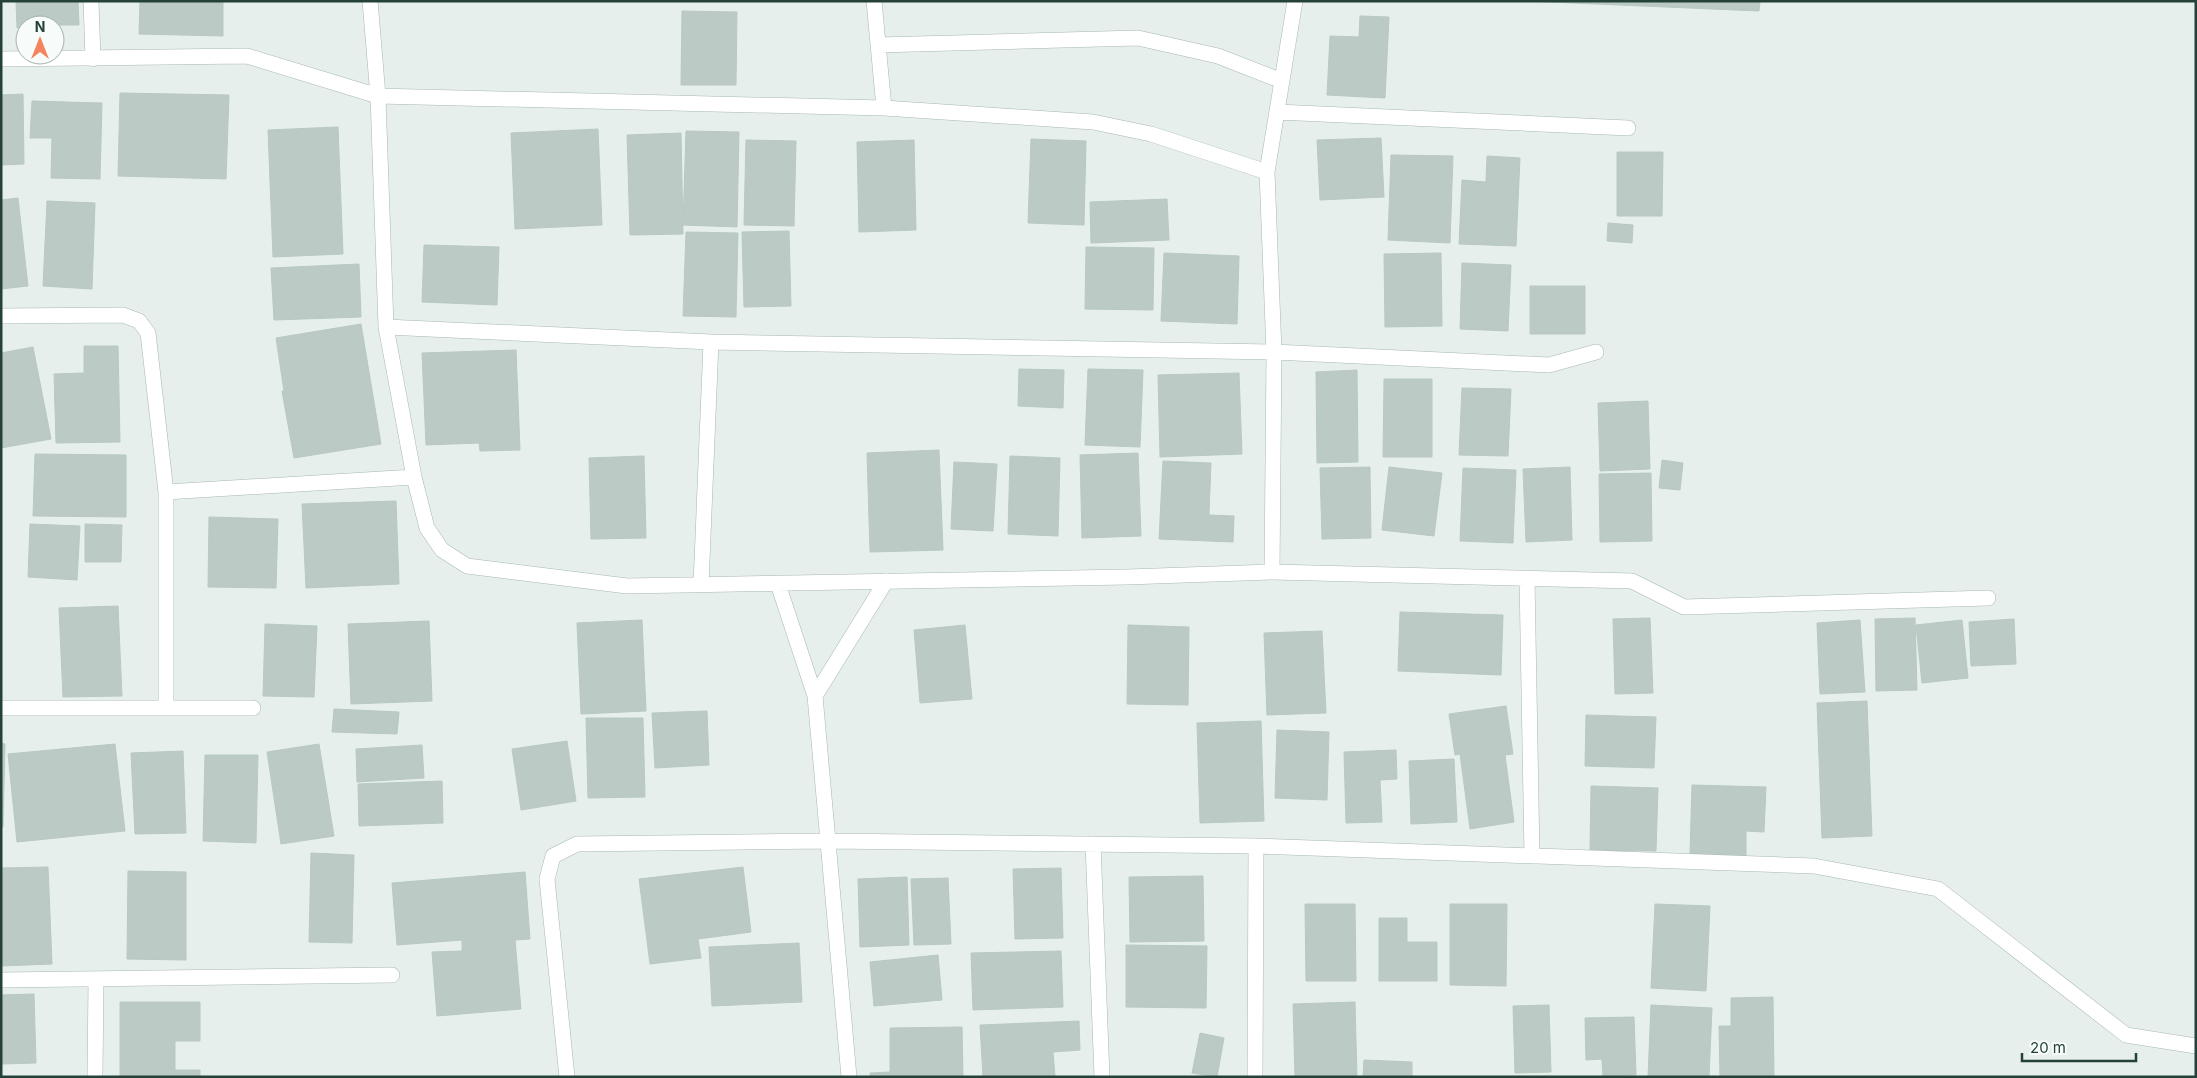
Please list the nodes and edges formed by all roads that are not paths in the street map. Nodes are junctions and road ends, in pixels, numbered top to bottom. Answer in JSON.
{"nodes":[{"id":1,"x":91,"y":1,"type":"edge"},
{"id":2,"x":370,"y":1,"type":"edge"},
{"id":3,"x":874,"y":1,"type":"edge"},
{"id":4,"x":1295,"y":1,"type":"edge"},
{"id":5,"x":878,"y":45,"type":"junction"},
{"id":6,"x":1,"y":59,"type":"edge"},
{"id":7,"x":93,"y":59,"type":"junction"},
{"id":8,"x":1282,"y":81,"type":"junction"},
{"id":9,"x":378,"y":96,"type":"junction"},
{"id":10,"x":884,"y":108,"type":"junction"},
{"id":11,"x":1277,"y":112,"type":"junction"},
{"id":12,"x":1628,"y":128,"type":"dead end"},
{"id":13,"x":1267,"y":172,"type":"junction"},
{"id":14,"x":1,"y":316,"type":"edge"},
{"id":15,"x":386,"y":327,"type":"junction"},
{"id":16,"x":711,"y":342,"type":"junction"},
{"id":17,"x":1274,"y":352,"type":"junction"},
{"id":18,"x":1596,"y":352,"type":"dead end"},
{"id":19,"x":414,"y":477,"type":"junction"},
{"id":20,"x":166,"y":492,"type":"junction"},
{"id":21,"x":1272,"y":572,"type":"junction"},
{"id":22,"x":1527,"y":579,"type":"junction"},
{"id":23,"x":886,"y":581,"type":"junction"},
{"id":24,"x":778,"y":584,"type":"junction"},
{"id":25,"x":701,"y":585,"type":"junction"},
{"id":26,"x":1988,"y":598,"type":"dead end"},
{"id":27,"x":815,"y":696,"type":"junction"},
{"id":28,"x":1,"y":708,"type":"edge"},
{"id":29,"x":166,"y":708,"type":"junction"},
{"id":30,"x":252,"y":708,"type":"dead end"},
{"id":31,"x":828,"y":841,"type":"junction"},
{"id":32,"x":1093,"y":844,"type":"junction"},
{"id":33,"x":1256,"y":846,"type":"junction"},
{"id":34,"x":1532,"y":856,"type":"junction"},
{"id":35,"x":392,"y":974,"type":"dead end"},
{"id":36,"x":96,"y":979,"type":"junction"},
{"id":37,"x":1,"y":980,"type":"edge"},
{"id":38,"x":2196,"y":1046,"type":"edge"},
{"id":39,"x":95,"y":1077,"type":"edge"},
{"id":40,"x":567,"y":1077,"type":"edge"},
{"id":41,"x":850,"y":1077,"type":"edge"},
{"id":42,"x":1102,"y":1077,"type":"edge"},
{"id":43,"x":1255,"y":1077,"type":"edge"}],
"edges":[{"from":1,"to":7,"type":"street"},
{"from":2,"to":9,"type":"street"},
{"from":3,"to":5,"type":"street"},
{"from":4,"to":8,"type":"street"},
{"from":5,"to":8,"type":"street"},
{"from":5,"to":10,"type":"street"},
{"from":6,"to":7,"type":"street"},
{"from":7,"to":9,"type":"street"},
{"from":8,"to":11,"type":"street"},
{"from":9,"to":10,"type":"street"},
{"from":9,"to":15,"type":"street"},
{"from":10,"to":13,"type":"street"},
{"from":11,"to":12,"type":"street"},
{"from":11,"to":13,"type":"street"},
{"from":13,"to":17,"type":"street"},
{"from":14,"to":20,"type":"street"},
{"from":15,"to":16,"type":"street"},
{"from":15,"to":19,"type":"street"},
{"from":16,"to":17,"type":"street"},
{"from":16,"to":25,"type":"street"},
{"from":17,"to":18,"type":"street"},
{"from":17,"to":21,"type":"street"},
{"from":19,"to":20,"type":"street"},
{"from":19,"to":25,"type":"street"},
{"from":20,"to":29,"type":"street"},
{"from":21,"to":22,"type":"street"},
{"from":21,"to":23,"type":"street"},
{"from":22,"to":26,"type":"street"},
{"from":22,"to":34,"type":"street"},
{"from":23,"to":24,"type":"street"},
{"from":23,"to":27,"type":"street"},
{"from":24,"to":25,"type":"street"},
{"from":24,"to":27,"type":"street"},
{"from":27,"to":31,"type":"street"},
{"from":28,"to":29,"type":"street"},
{"from":29,"to":30,"type":"street"},
{"from":31,"to":32,"type":"street"},
{"from":31,"to":40,"type":"street"},
{"from":31,"to":41,"type":"street"},
{"from":32,"to":33,"type":"street"},
{"from":32,"to":42,"type":"street"},
{"from":33,"to":34,"type":"street"},
{"from":33,"to":43,"type":"street"},
{"from":34,"to":38,"type":"street"},
{"from":35,"to":36,"type":"street"},
{"from":36,"to":37,"type":"street"},
{"from":36,"to":39,"type":"street"}]}
